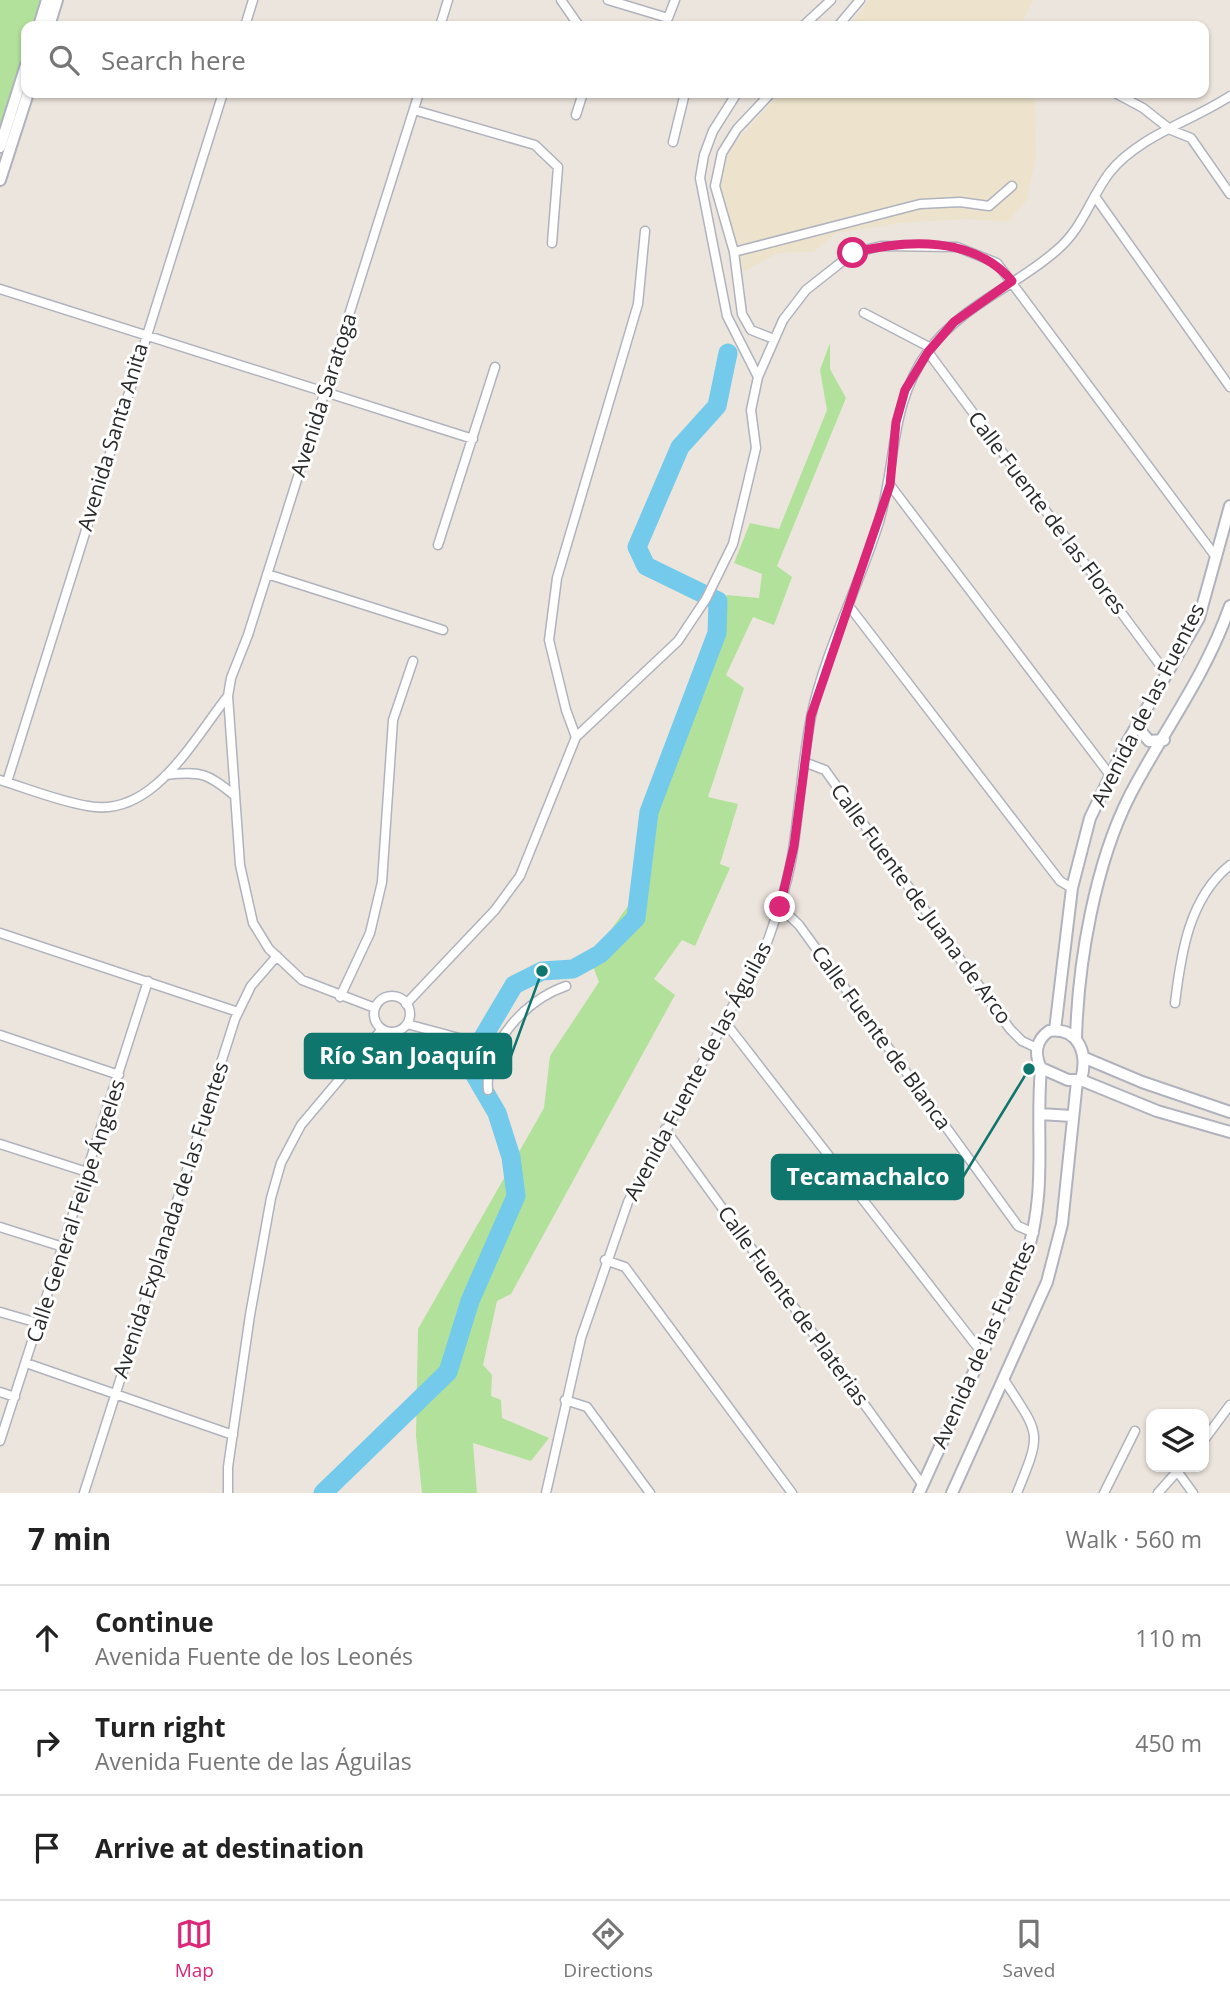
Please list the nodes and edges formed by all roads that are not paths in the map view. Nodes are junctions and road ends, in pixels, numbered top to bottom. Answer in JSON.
{"nodes":[{"id":1,"x":47,"y":0,"type":"edge"},
{"id":2,"x":57,"y":0,"type":"edge"},
{"id":3,"x":253,"y":0,"type":"edge"},
{"id":4,"x":448,"y":0,"type":"edge"},
{"id":5,"x":561,"y":0,"type":"edge"},
{"id":6,"x":608,"y":0,"type":"edge"},
{"id":7,"x":675,"y":0,"type":"edge"},
{"id":8,"x":831,"y":0,"type":"edge"},
{"id":9,"x":860,"y":0,"type":"edge"},
{"id":10,"x":41,"y":21,"type":"edge"},
{"id":11,"x":51,"y":21,"type":"edge"},
{"id":12,"x":247,"y":21,"type":"edge"},
{"id":13,"x":442,"y":21,"type":"edge"},
{"id":14,"x":576,"y":21,"type":"edge"},
{"id":15,"x":667,"y":21,"type":"edge"},
{"id":16,"x":670,"y":21,"type":"edge"},
{"id":17,"x":808,"y":21,"type":"edge"},
{"id":18,"x":842,"y":21,"type":"edge"},
{"id":19,"x":21,"y":81,"type":"edge"},
{"id":20,"x":1230,"y":96,"type":"edge"},
{"id":21,"x":26,"y":98,"type":"edge"},
{"id":22,"x":221,"y":98,"type":"edge"},
{"id":23,"x":418,"y":98,"type":"edge"},
{"id":24,"x":581,"y":98,"type":"edge"},
{"id":25,"x":684,"y":98,"type":"edge"},
{"id":26,"x":733,"y":98,"type":"edge"},
{"id":27,"x":766,"y":98,"type":"edge"},
{"id":28,"x":1124,"y":98,"type":"edge"},
{"id":29,"x":414,"y":110,"type":"junction"},
{"id":30,"x":576,"y":115,"type":"dead end"},
{"id":31,"x":1171,"y":130,"type":"junction"},
{"id":32,"x":673,"y":142,"type":"dead end"},
{"id":33,"x":0,"y":148,"type":"edge"},
{"id":34,"x":0,"y":180,"type":"edge"},
{"id":35,"x":1013,"y":186,"type":"dead end"},
{"id":36,"x":1230,"y":194,"type":"edge"},
{"id":37,"x":1096,"y":198,"type":"junction"},
{"id":38,"x":728,"y":230,"type":"junction"},
{"id":39,"x":645,"y":231,"type":"dead end"},
{"id":40,"x":710,"y":234,"type":"junction"},
{"id":41,"x":552,"y":243,"type":"dead end"},
{"id":42,"x":734,"y":252,"type":"junction"},
{"id":43,"x":1012,"y":281,"type":"junction"},
{"id":44,"x":0,"y":289,"type":"edge"},
{"id":45,"x":864,"y":313,"type":"dead end"},
{"id":46,"x":144,"y":337,"type":"junction"},
{"id":47,"x":774,"y":339,"type":"junction"},
{"id":48,"x":929,"y":350,"type":"junction"},
{"id":49,"x":495,"y":367,"type":"dead end"},
{"id":50,"x":758,"y":377,"type":"junction"},
{"id":51,"x":1230,"y":387,"type":"edge"},
{"id":52,"x":325,"y":394,"type":"junction"},
{"id":53,"x":473,"y":439,"type":"junction"},
{"id":54,"x":890,"y":485,"type":"junction"},
{"id":55,"x":1230,"y":506,"type":"edge"},
{"id":56,"x":438,"y":545,"type":"dead end"},
{"id":57,"x":1216,"y":557,"type":"junction"},
{"id":58,"x":267,"y":574,"type":"junction"},
{"id":59,"x":849,"y":606,"type":"junction"},
{"id":60,"x":1230,"y":606,"type":"edge"},
{"id":61,"x":443,"y":630,"type":"dead end"},
{"id":62,"x":413,"y":661,"type":"dead end"},
{"id":63,"x":1167,"y":673,"type":"junction"},
{"id":64,"x":228,"y":696,"type":"junction"},
{"id":65,"x":1137,"y":726,"type":"junction"},
{"id":66,"x":576,"y":737,"type":"junction"},
{"id":67,"x":1164,"y":740,"type":"junction"},
{"id":68,"x":1125,"y":746,"type":"junction"},
{"id":69,"x":1152,"y":757,"type":"junction"},
{"id":70,"x":804,"y":762,"type":"junction"},
{"id":71,"x":166,"y":775,"type":"junction"},
{"id":72,"x":1110,"y":775,"type":"junction"},
{"id":73,"x":4,"y":781,"type":"edge"},
{"id":74,"x":235,"y":796,"type":"junction"},
{"id":75,"x":1230,"y":865,"type":"edge"},
{"id":76,"x":1072,"y":888,"type":"junction"},
{"id":77,"x":780,"y":907,"type":"junction"},
{"id":78,"x":0,"y":933,"type":"edge"},
{"id":79,"x":277,"y":956,"type":"junction"},
{"id":80,"x":148,"y":981,"type":"junction"},
{"id":81,"x":566,"y":986,"type":"dead end"},
{"id":82,"x":340,"y":997,"type":"junction"},
{"id":83,"x":1175,"y":1003,"type":"dead end"},
{"id":84,"x":406,"y":1004,"type":"junction"},
{"id":85,"x":375,"y":1008,"type":"junction"},
{"id":86,"x":238,"y":1012,"type":"junction"},
{"id":87,"x":725,"y":1022,"type":"junction"},
{"id":88,"x":407,"y":1024,"type":"junction"},
{"id":89,"x":382,"y":1029,"type":"junction"},
{"id":90,"x":1055,"y":1030,"type":"junction"},
{"id":91,"x":0,"y":1035,"type":"edge"},
{"id":92,"x":1076,"y":1039,"type":"junction"},
{"id":93,"x":1037,"y":1048,"type":"junction"},
{"id":94,"x":492,"y":1057,"type":"junction"},
{"id":95,"x":1086,"y":1058,"type":"junction"},
{"id":96,"x":1041,"y":1068,"type":"junction"},
{"id":97,"x":119,"y":1075,"type":"junction"},
{"id":98,"x":1079,"y":1080,"type":"junction"},
{"id":99,"x":488,"y":1090,"type":"dead end"},
{"id":100,"x":1230,"y":1112,"type":"edge"},
{"id":101,"x":1040,"y":1114,"type":"junction"},
{"id":102,"x":1072,"y":1116,"type":"junction"},
{"id":103,"x":665,"y":1129,"type":"junction"},
{"id":104,"x":1230,"y":1132,"type":"edge"},
{"id":105,"x":0,"y":1144,"type":"edge"},
{"id":106,"x":87,"y":1172,"type":"junction"},
{"id":107,"x":0,"y":1227,"type":"edge"},
{"id":108,"x":1034,"y":1233,"type":"junction"},
{"id":109,"x":63,"y":1247,"type":"junction"},
{"id":110,"x":605,"y":1260,"type":"junction"},
{"id":111,"x":0,"y":1311,"type":"edge"},
{"id":112,"x":31,"y":1321,"type":"dead end"},
{"id":113,"x":982,"y":1353,"type":"junction"},
{"id":114,"x":26,"y":1363,"type":"junction"},
{"id":115,"x":1003,"y":1378,"type":"junction"},
{"id":116,"x":0,"y":1392,"type":"edge"},
{"id":117,"x":115,"y":1395,"type":"junction"},
{"id":118,"x":15,"y":1397,"type":"junction"},
{"id":119,"x":565,"y":1400,"type":"junction"},
{"id":120,"x":1230,"y":1405,"type":"edge"},
{"id":121,"x":1135,"y":1431,"type":"dead end"},
{"id":122,"x":1209,"y":1433,"type":"edge"},
{"id":123,"x":233,"y":1435,"type":"junction"},
{"id":124,"x":0,"y":1441,"type":"edge"},
{"id":125,"x":1176,"y":1472,"type":"edge"},
{"id":126,"x":1181,"y":1472,"type":"edge"},
{"id":127,"x":921,"y":1489,"type":"edge"},
{"id":128,"x":84,"y":1493,"type":"edge"},
{"id":129,"x":228,"y":1493,"type":"edge"},
{"id":130,"x":546,"y":1493,"type":"edge"},
{"id":131,"x":650,"y":1493,"type":"edge"},
{"id":132,"x":792,"y":1493,"type":"edge"},
{"id":133,"x":953,"y":1493,"type":"edge"},
{"id":134,"x":1017,"y":1493,"type":"edge"},
{"id":135,"x":1105,"y":1493,"type":"edge"},
{"id":136,"x":1158,"y":1493,"type":"edge"},
{"id":137,"x":1193,"y":1493,"type":"edge"}],
"edges":[{"from":1,"to":10,"type":"main road"},
{"from":2,"to":11,"type":"main road"},
{"from":3,"to":12,"type":"street"},
{"from":4,"to":13,"type":"street"},
{"from":5,"to":14,"type":"street"},
{"from":6,"to":15,"type":"street"},
{"from":7,"to":16,"type":"street"},
{"from":8,"to":17,"type":"street"},
{"from":9,"to":18,"type":"street"},
{"from":19,"to":33,"type":"main road"},
{"from":20,"to":31,"type":"street","name":"Avenida Fuente de las Águilas"},
{"from":21,"to":34,"type":"main road"},
{"from":22,"to":46,"type":"street","name":"Avenida Santa Anita"},
{"from":23,"to":29,"type":"street","name":"Avenida Saratoga"},
{"from":24,"to":30,"type":"street"},
{"from":25,"to":32,"type":"street"},
{"from":26,"to":40,"type":"street"},
{"from":27,"to":38,"type":"street"},
{"from":28,"to":31,"type":"street"},
{"from":29,"to":41,"type":"street"},
{"from":29,"to":52,"type":"street","name":"Avenida Saratoga"},
{"from":31,"to":36,"type":"street"},
{"from":31,"to":37,"type":"street","name":"Avenida Fuente de las Águilas"},
{"from":35,"to":42,"type":"street"},
{"from":37,"to":43,"type":"street","name":"Avenida Fuente de las Águilas"},
{"from":37,"to":51,"type":"street"},
{"from":38,"to":40,"type":"street"},
{"from":38,"to":42,"type":"street"},
{"from":39,"to":66,"type":"street"},
{"from":40,"to":50,"type":"street"},
{"from":42,"to":47,"type":"street"},
{"from":43,"to":47,"type":"street"},
{"from":43,"to":48,"type":"street","name":"Avenida Fuente de las Águilas"},
{"from":43,"to":57,"type":"street"},
{"from":44,"to":46,"type":"street"},
{"from":45,"to":48,"type":"street"},
{"from":46,"to":52,"type":"street"},
{"from":46,"to":73,"type":"street","name":"Avenida Santa Anita"},
{"from":47,"to":50,"type":"street"},
{"from":48,"to":54,"type":"street","name":"Avenida Fuente de las Águilas"},
{"from":48,"to":63,"type":"street","name":"Calle Fuente de las Flores"},
{"from":49,"to":53,"type":"street"},
{"from":50,"to":66,"type":"street"},
{"from":52,"to":53,"type":"street"},
{"from":52,"to":58,"type":"street","name":"Avenida Saratoga"},
{"from":53,"to":56,"type":"street"},
{"from":54,"to":59,"type":"street","name":"Avenida Fuente de las Águilas"},
{"from":54,"to":72,"type":"street"},
{"from":55,"to":57,"type":"main road","name":"Avenida de las Fuentes"},
{"from":57,"to":63,"type":"main road","name":"Avenida de las Fuentes"},
{"from":58,"to":61,"type":"street"},
{"from":58,"to":64,"type":"street","name":"Avenida Saratoga"},
{"from":59,"to":70,"type":"street","name":"Avenida Fuente de las Águilas"},
{"from":59,"to":76,"type":"street"},
{"from":60,"to":67,"type":"main road","name":"Avenida de las Fuentes"},
{"from":62,"to":82,"type":"street"},
{"from":63,"to":65,"type":"main road","name":"Avenida de las Fuentes"},
{"from":64,"to":71,"type":"street"},
{"from":64,"to":74,"type":"street"},
{"from":65,"to":67,"type":"main road"},
{"from":65,"to":68,"type":"main road","name":"Avenida de las Fuentes"},
{"from":66,"to":84,"type":"street"},
{"from":67,"to":69,"type":"main road","name":"Avenida de las Fuentes"},
{"from":68,"to":69,"type":"main road"},
{"from":68,"to":72,"type":"main road","name":"Avenida de las Fuentes"},
{"from":69,"to":92,"type":"main road","name":"Avenida de las Fuentes"},
{"from":70,"to":77,"type":"street","name":"Avenida Fuente de las Águilas"},
{"from":70,"to":93,"type":"street","name":"Calle Fuente de Juana de Arco"},
{"from":71,"to":73,"type":"street"},
{"from":71,"to":74,"type":"street"},
{"from":72,"to":76,"type":"main road","name":"Avenida de las Fuentes"},
{"from":74,"to":79,"type":"street"},
{"from":75,"to":83,"type":"street"},
{"from":76,"to":90,"type":"main road","name":"Avenida de las Fuentes"},
{"from":77,"to":87,"type":"street","name":"Avenida Fuente de las Águilas"},
{"from":77,"to":108,"type":"street","name":"Calle Fuente de Blanca"},
{"from":78,"to":80,"type":"street"},
{"from":79,"to":82,"type":"street"},
{"from":79,"to":86,"type":"street","name":"Avenida Explanada de las Fuentes"},
{"from":80,"to":86,"type":"street"},
{"from":80,"to":97,"type":"street","name":"Calle General Felipe Ángeles"},
{"from":81,"to":94,"type":"street"},
{"from":82,"to":85,"type":"street"},
{"from":84,"to":85,"type":"street"},
{"from":84,"to":88,"type":"street"},
{"from":85,"to":89,"type":"street"},
{"from":86,"to":117,"type":"street","name":"Avenida Explanada de las Fuentes"},
{"from":87,"to":103,"type":"street","name":"Avenida Fuente de las Águilas"},
{"from":87,"to":113,"type":"street"},
{"from":88,"to":89,"type":"street"},
{"from":88,"to":94,"type":"street"},
{"from":89,"to":123,"type":"street"},
{"from":90,"to":92,"type":"main road"},
{"from":90,"to":93,"type":"main road"},
{"from":91,"to":97,"type":"street"},
{"from":92,"to":95,"type":"main road"},
{"from":93,"to":96,"type":"main road"},
{"from":94,"to":99,"type":"street"},
{"from":95,"to":98,"type":"main road"},
{"from":95,"to":100,"type":"main road"},
{"from":96,"to":98,"type":"main road"},
{"from":96,"to":101,"type":"main road","name":"Avenida de las Fuentes"},
{"from":97,"to":106,"type":"street","name":"Calle General Felipe Ángeles"},
{"from":98,"to":102,"type":"main road","name":"Avenida de las Fuentes"},
{"from":98,"to":104,"type":"main road"},
{"from":101,"to":102,"type":"main road"},
{"from":101,"to":108,"type":"main road","name":"Avenida de las Fuentes"},
{"from":102,"to":115,"type":"main road","name":"Avenida de las Fuentes"},
{"from":103,"to":110,"type":"street","name":"Avenida Fuente de las Águilas"},
{"from":103,"to":127,"type":"street","name":"Calle Fuente de Platerias"},
{"from":105,"to":106,"type":"street"},
{"from":106,"to":109,"type":"street","name":"Calle General Felipe Ángeles"},
{"from":107,"to":109,"type":"street"},
{"from":108,"to":113,"type":"main road","name":"Avenida de las Fuentes"},
{"from":109,"to":114,"type":"street","name":"Calle General Felipe Ángeles"},
{"from":110,"to":119,"type":"street","name":"Avenida Fuente de las Águilas"},
{"from":110,"to":132,"type":"street"},
{"from":111,"to":112,"type":"street"},
{"from":113,"to":127,"type":"main road","name":"Avenida de las Fuentes"},
{"from":114,"to":117,"type":"street"},
{"from":114,"to":118,"type":"street","name":"Calle General Felipe Ángeles"},
{"from":115,"to":133,"type":"main road","name":"Avenida de las Fuentes"},
{"from":115,"to":134,"type":"street"},
{"from":116,"to":118,"type":"street"},
{"from":117,"to":123,"type":"street"},
{"from":117,"to":128,"type":"street","name":"Avenida Explanada de las Fuentes"},
{"from":118,"to":124,"type":"street","name":"Calle General Felipe Ángeles"},
{"from":119,"to":130,"type":"street","name":"Avenida Fuente de las Águilas"},
{"from":119,"to":131,"type":"street"},
{"from":120,"to":122,"type":"street"},
{"from":121,"to":135,"type":"street"},
{"from":123,"to":129,"type":"street"},
{"from":125,"to":136,"type":"street"},
{"from":126,"to":137,"type":"street"}]}
